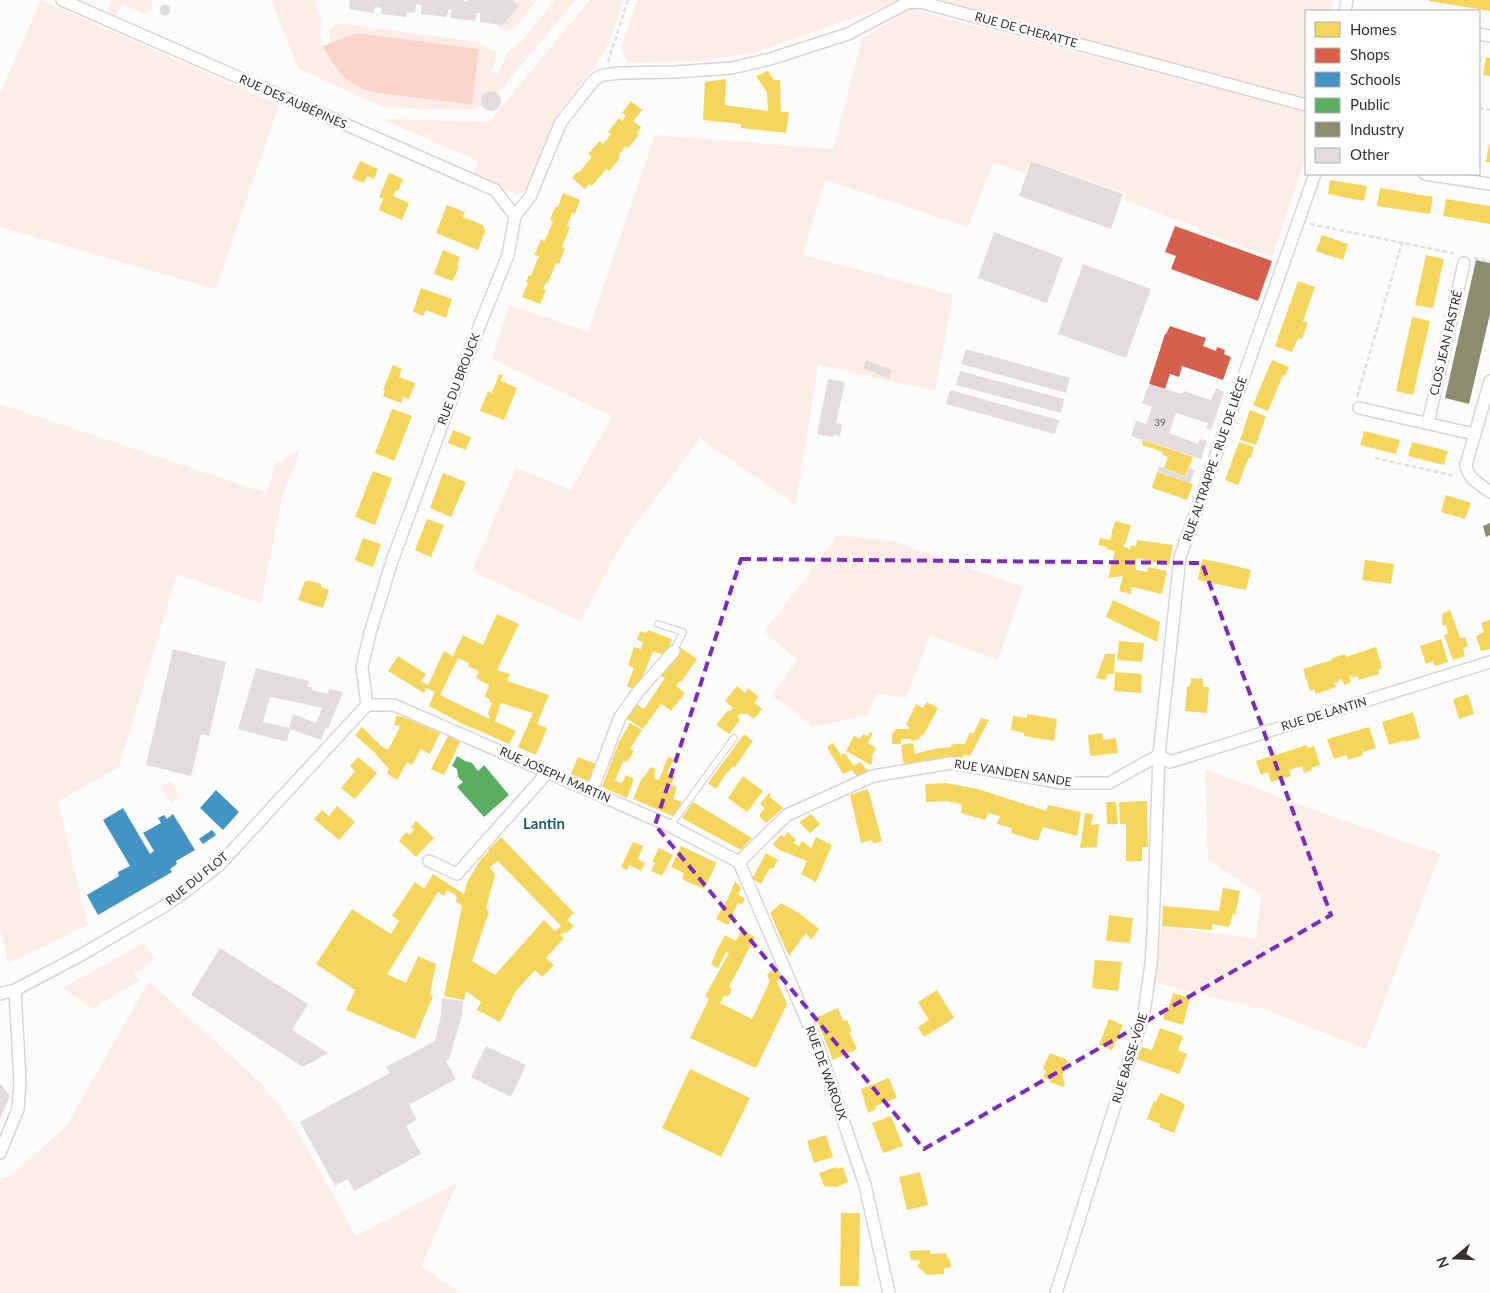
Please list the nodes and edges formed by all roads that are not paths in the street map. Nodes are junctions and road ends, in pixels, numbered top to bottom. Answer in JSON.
{"nodes":[{"id":1,"x":62,"y":0,"type":"edge"},
{"id":2,"x":603,"y":75,"type":"joint"},
{"id":3,"x":1305,"y":105,"type":"edge"},
{"id":4,"x":1315,"y":175,"type":"edge"},
{"id":5,"x":1432,"y":175,"type":"edge"},
{"id":6,"x":1490,"y":184,"type":"edge"},
{"id":7,"x":515,"y":216,"type":"junction"},
{"id":8,"x":1468,"y":259,"type":"road end"},
{"id":9,"x":1490,"y":381,"type":"edge"},
{"id":10,"x":1360,"y":408,"type":"road end"},
{"id":11,"x":1428,"y":423,"type":"junction"},
{"id":12,"x":1474,"y":434,"type":"junction"},
{"id":13,"x":1490,"y":492,"type":"edge"},
{"id":14,"x":658,"y":624,"type":"dead end"},
{"id":15,"x":674,"y":651,"type":"joint"},
{"id":16,"x":1490,"y":662,"type":"edge"},
{"id":17,"x":367,"y":705,"type":"junction"},
{"id":18,"x":734,"y":738,"type":"dead end"},
{"id":19,"x":1159,"y":754,"type":"junction"},
{"id":20,"x":548,"y":772,"type":"junction"},
{"id":21,"x":592,"y":791,"type":"junction"},
{"id":22,"x":670,"y":826,"type":"junction"},
{"id":23,"x":429,"y":861,"type":"dead end"},
{"id":24,"x":739,"y":862,"type":"junction"},
{"id":25,"x":14,"y":990,"type":"junction"},
{"id":26,"x":0,"y":994,"type":"edge"},
{"id":27,"x":0,"y":1153,"type":"edge"},
{"id":28,"x":889,"y":1293,"type":"edge"},
{"id":29,"x":1056,"y":1293,"type":"edge"}],
"edges":[{"from":1,"to":7,"type":"street","name":"RUE DES AUBÉPINES"},
{"from":2,"to":3,"type":"street","name":"RUE DE CHERATTE"},
{"from":2,"to":7,"type":"street","name":"RUE DU BROUCK"},
{"from":4,"to":19,"type":"street","name":"RUE AL'TRAPPE - RUE DE LIÈGE"},
{"from":5,"to":6,"type":"street"},
{"from":7,"to":17,"type":"street","name":"RUE DU BROUCK"},
{"from":8,"to":11,"type":"street","name":"CLOS JEAN FASTRÉ"},
{"from":9,"to":12,"type":"street"},
{"from":10,"to":11,"type":"street"},
{"from":11,"to":12,"type":"street"},
{"from":12,"to":13,"type":"street"},
{"from":14,"to":15,"type":"lane"},
{"from":15,"to":21,"type":"street"},
{"from":16,"to":19,"type":"street","name":"RUE DE LANTIN"},
{"from":17,"to":20,"type":"street","name":"RUE JOSEPH MARTIN"},
{"from":17,"to":25,"type":"street","name":"RUE DU FLOT"},
{"from":18,"to":22,"type":"lane"},
{"from":19,"to":24,"type":"street","name":"RUE VANDEN SANDE"},
{"from":19,"to":29,"type":"street","name":"RUE BASSE-VOIE"},
{"from":20,"to":21,"type":"street","name":"RUE JOSEPH MARTIN"},
{"from":20,"to":23,"type":"street"},
{"from":21,"to":22,"type":"street","name":"RUE JOSEPH MARTIN"},
{"from":22,"to":24,"type":"street","name":"RUE JOSEPH MARTIN"},
{"from":24,"to":28,"type":"street","name":"RUE DE WAROUX"},
{"from":25,"to":26,"type":"street","name":"RUE DU FLOT"},
{"from":25,"to":27,"type":"street"}]}
